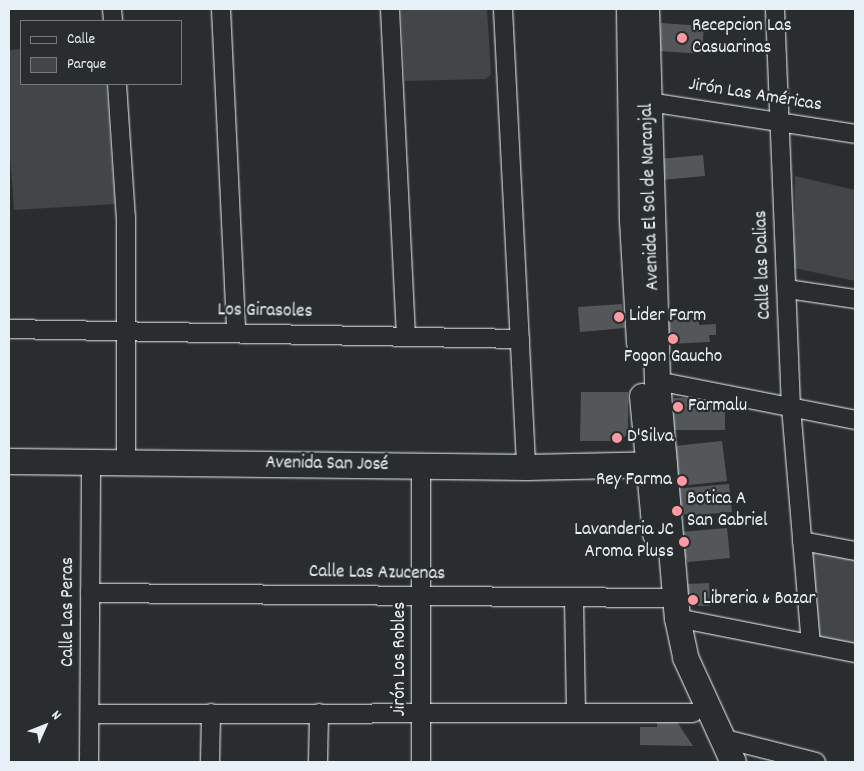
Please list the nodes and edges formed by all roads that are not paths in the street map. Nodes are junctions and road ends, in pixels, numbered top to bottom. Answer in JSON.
{"nodes":[{"id":1,"x":221,"y":9,"type":"edge"},
{"id":2,"x":390,"y":9,"type":"edge"},
{"id":3,"x":503,"y":9,"type":"edge"},
{"id":4,"x":629,"y":9,"type":"edge"},
{"id":5,"x":646,"y":9,"type":"edge"},
{"id":6,"x":775,"y":9,"type":"edge"},
{"id":7,"x":117,"y":85,"type":"edge"},
{"id":8,"x":649,"y":102,"type":"junction"},
{"id":9,"x":779,"y":121,"type":"junction"},
{"id":10,"x":855,"y":134,"type":"edge"},
{"id":11,"x":787,"y":289,"type":"junction"},
{"id":12,"x":855,"y":299,"type":"edge"},
{"id":13,"x":9,"y":329,"type":"edge"},
{"id":14,"x":124,"y":330,"type":"junction"},
{"id":15,"x":236,"y":333,"type":"junction"},
{"id":16,"x":406,"y":336,"type":"junction"},
{"id":17,"x":520,"y":339,"type":"junction"},
{"id":18,"x":657,"y":382,"type":"junction"},
{"id":19,"x":791,"y":407,"type":"junction"},
{"id":20,"x":855,"y":420,"type":"edge"},
{"id":21,"x":9,"y":461,"type":"edge"},
{"id":22,"x":91,"y":462,"type":"junction"},
{"id":23,"x":126,"y":462,"type":"junction"},
{"id":24,"x":656,"y":465,"type":"junction"},
{"id":25,"x":421,"y":466,"type":"junction"},
{"id":26,"x":526,"y":467,"type":"junction"},
{"id":27,"x":802,"y":541,"type":"junction"},
{"id":28,"x":855,"y":551,"type":"edge"},
{"id":29,"x":90,"y":593,"type":"junction"},
{"id":30,"x":422,"y":596,"type":"junction"},
{"id":31,"x":574,"y":598,"type":"junction"},
{"id":32,"x":663,"y":598,"type":"junction"},
{"id":33,"x":677,"y":618,"type":"junction"},
{"id":34,"x":812,"y":643,"type":"junction"},
{"id":35,"x":855,"y":653,"type":"edge"},
{"id":36,"x":211,"y":713,"type":"junction"},
{"id":37,"x":319,"y":713,"type":"junction"},
{"id":38,"x":422,"y":713,"type":"junction"},
{"id":39,"x":576,"y":713,"type":"junction"},
{"id":40,"x":693,"y":713,"type":"junction"},
{"id":41,"x":90,"y":714,"type":"junction"},
{"id":42,"x":721,"y":738,"type":"junction"},
{"id":43,"x":89,"y":762,"type":"edge"},
{"id":44,"x":210,"y":762,"type":"edge"},
{"id":45,"x":318,"y":762,"type":"edge"},
{"id":46,"x":421,"y":762,"type":"edge"},
{"id":47,"x":716,"y":762,"type":"edge"},
{"id":48,"x":733,"y":762,"type":"edge"},
{"id":49,"x":816,"y":762,"type":"edge"}],
"edges":[{"from":1,"to":15,"type":"street"},
{"from":2,"to":16,"type":"street"},
{"from":3,"to":17,"type":"street"},
{"from":4,"to":24,"type":"street","name":"Avenida El Sol de Naranjal"},
{"from":5,"to":8,"type":"street","name":"Avenida El Sol de Naranjal"},
{"from":6,"to":9,"type":"street","name":"Calle las Dalias"},
{"from":7,"to":14,"type":"street"},
{"from":8,"to":9,"type":"street","name":"Jirón Las Américas"},
{"from":8,"to":18,"type":"street","name":"Avenida El Sol de Naranjal"},
{"from":9,"to":10,"type":"street","name":"Jirón Las Américas"},
{"from":9,"to":11,"type":"street","name":"Calle las Dalias"},
{"from":11,"to":12,"type":"street"},
{"from":11,"to":19,"type":"street","name":"Calle las Dalias"},
{"from":13,"to":14,"type":"street","name":"Los Girasoles"},
{"from":14,"to":15,"type":"street","name":"Los Girasoles"},
{"from":14,"to":23,"type":"street"},
{"from":15,"to":16,"type":"street","name":"Los Girasoles"},
{"from":16,"to":17,"type":"street","name":"Los Girasoles"},
{"from":17,"to":26,"type":"street"},
{"from":18,"to":19,"type":"street"},
{"from":18,"to":24,"type":"street","name":"Avenida El Sol de Naranjal"},
{"from":19,"to":20,"type":"street"},
{"from":19,"to":27,"type":"street","name":"Calle las Dalias"},
{"from":21,"to":22,"type":"street","name":"Avenida San José"},
{"from":22,"to":23,"type":"street","name":"Avenida San José"},
{"from":22,"to":29,"type":"street","name":"Calle Las Peras"},
{"from":23,"to":25,"type":"street","name":"Avenida San José"},
{"from":24,"to":26,"type":"street","name":"Avenida San José"},
{"from":24,"to":32,"type":"street","name":"Avenida El Sol de Naranjal"},
{"from":24,"to":33,"type":"street","name":"Avenida El Sol de Naranjal"},
{"from":25,"to":26,"type":"street","name":"Avenida San José"},
{"from":25,"to":30,"type":"street","name":"Jirón Los Robles"},
{"from":27,"to":28,"type":"street"},
{"from":27,"to":34,"type":"street","name":"Calle las Dalias"},
{"from":29,"to":30,"type":"street","name":"Calle Las Azucenas"},
{"from":29,"to":41,"type":"street","name":"Calle Las Peras"},
{"from":30,"to":31,"type":"street","name":"Calle Las Azucenas"},
{"from":30,"to":38,"type":"street","name":"Jirón Los Robles"},
{"from":31,"to":32,"type":"street","name":"Calle Las Azucenas"},
{"from":31,"to":39,"type":"street"},
{"from":32,"to":40,"type":"street","name":"Avenida El Sol de Naranjal"},
{"from":33,"to":34,"type":"street"},
{"from":33,"to":42,"type":"street","name":"Avenida El Sol de Naranjal"},
{"from":34,"to":35,"type":"street"},
{"from":36,"to":37,"type":"street"},
{"from":36,"to":41,"type":"street"},
{"from":36,"to":44,"type":"street"},
{"from":37,"to":38,"type":"street"},
{"from":37,"to":45,"type":"street"},
{"from":38,"to":39,"type":"street"},
{"from":38,"to":46,"type":"street","name":"Jirón Los Robles"},
{"from":39,"to":40,"type":"street"},
{"from":40,"to":47,"type":"street","name":"Avenida El Sol de Naranjal"},
{"from":41,"to":43,"type":"street","name":"Calle Las Peras"},
{"from":42,"to":48,"type":"street","name":"Avenida El Sol de Naranjal"},
{"from":42,"to":49,"type":"street"}]}
